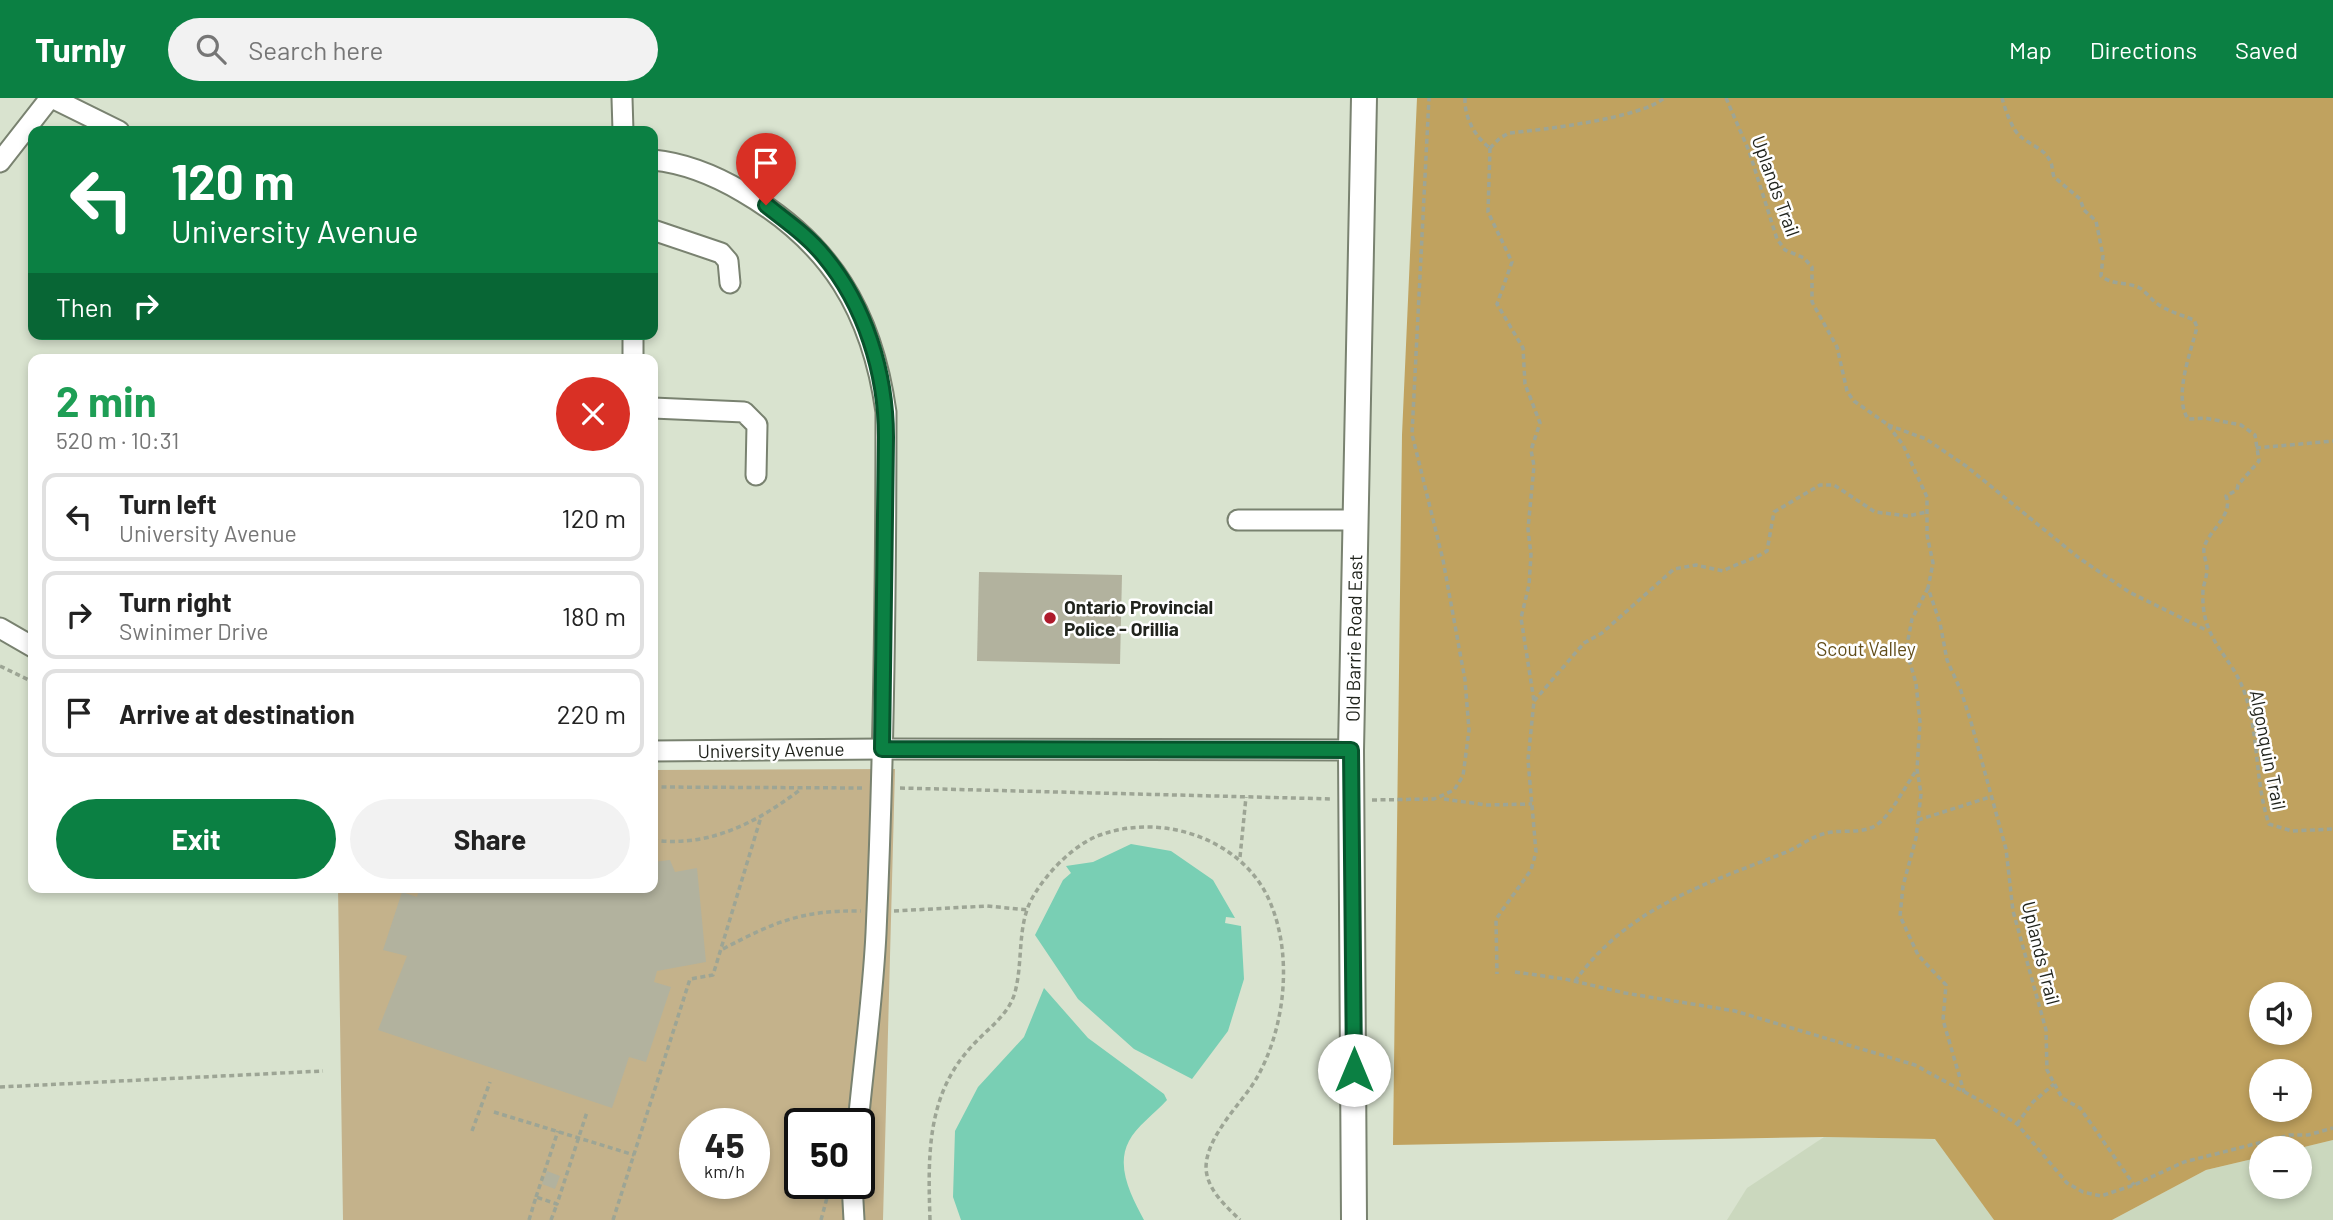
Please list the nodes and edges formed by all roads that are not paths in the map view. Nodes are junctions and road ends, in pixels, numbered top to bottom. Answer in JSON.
{"nodes":[{"id":1,"x":51,"y":98,"type":"edge"},
{"id":2,"x":622,"y":98,"type":"edge"},
{"id":3,"x":1364,"y":98,"type":"edge"},
{"id":4,"x":29,"y":126,"type":"edge"},
{"id":5,"x":108,"y":126,"type":"edge"},
{"id":6,"x":623,"y":126,"type":"edge"},
{"id":7,"x":28,"y":127,"type":"edge"},
{"id":8,"x":658,"y":161,"type":"edge"},
{"id":9,"x":0,"y":162,"type":"edge"},
{"id":10,"x":658,"y":232,"type":"edge"},
{"id":11,"x":730,"y":283,"type":"dead end"},
{"id":12,"x":658,"y":408,"type":"edge"},
{"id":13,"x":756,"y":475,"type":"dead end"},
{"id":14,"x":1238,"y":520,"type":"dead end"},
{"id":15,"x":1356,"y":520,"type":"junction"},
{"id":16,"x":0,"y":628,"type":"edge"},
{"id":17,"x":28,"y":644,"type":"edge"},
{"id":18,"x":882,"y":749,"type":"junction"},
{"id":19,"x":1351,"y":750,"type":"junction"},
{"id":20,"x":658,"y":751,"type":"edge"},
{"id":21,"x":860,"y":1108,"type":"edge"},
{"id":22,"x":853,"y":1199,"type":"edge"},
{"id":23,"x":855,"y":1220,"type":"edge"},
{"id":24,"x":1354,"y":1220,"type":"edge"}],
"edges":[{"from":1,"to":4,"type":"street"},
{"from":1,"to":5,"type":"street"},
{"from":2,"to":6,"type":"street"},
{"from":3,"to":15,"type":"main road","name":"Old Barrie Road East"},
{"from":7,"to":9,"type":"street"},
{"from":8,"to":18,"type":"street"},
{"from":10,"to":11,"type":"street"},
{"from":12,"to":13,"type":"street"},
{"from":14,"to":15,"type":"street"},
{"from":15,"to":19,"type":"main road","name":"Old Barrie Road East"},
{"from":16,"to":17,"type":"street"},
{"from":18,"to":19,"type":"street","name":"University Avenue"},
{"from":18,"to":20,"type":"street","name":"University Avenue"},
{"from":18,"to":21,"type":"street"},
{"from":19,"to":24,"type":"main road","name":"Old Barrie Road East"},
{"from":22,"to":23,"type":"street"}]}
